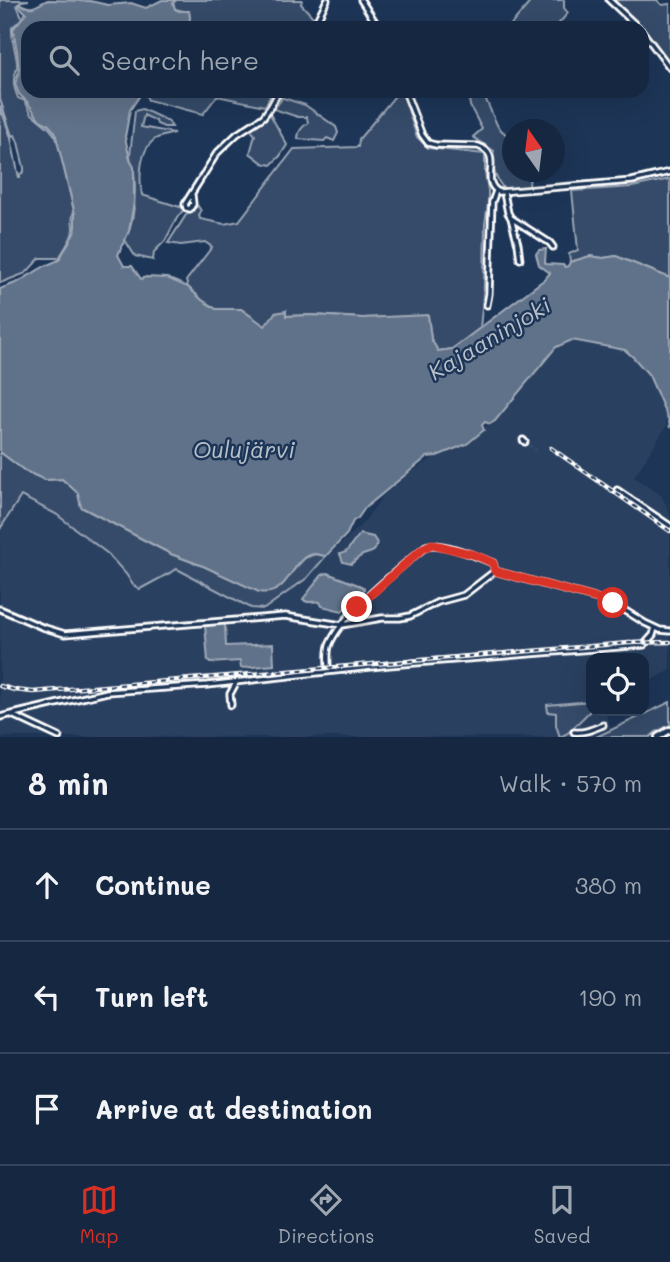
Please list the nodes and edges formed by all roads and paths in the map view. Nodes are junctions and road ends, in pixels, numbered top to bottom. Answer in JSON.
{"nodes":[{"id":1,"x":327,"y":0,"type":"edge"},
{"id":2,"x":361,"y":0,"type":"edge"},
{"id":3,"x":609,"y":0,"type":"edge"},
{"id":4,"x":316,"y":21,"type":"edge"},
{"id":5,"x":374,"y":21,"type":"edge"},
{"id":6,"x":632,"y":21,"type":"edge"},
{"id":7,"x":649,"y":40,"type":"edge"},
{"id":8,"x":670,"y":68,"type":"edge"},
{"id":9,"x":275,"y":98,"type":"edge"},
{"id":10,"x":408,"y":98,"type":"edge"},
{"id":11,"x":670,"y":172,"type":"edge"},
{"id":12,"x":496,"y":191,"type":"junction"},
{"id":13,"x":504,"y":193,"type":"junction"},
{"id":14,"x":192,"y":194,"type":"junction"},
{"id":15,"x":511,"y":218,"type":"junction"},
{"id":16,"x":552,"y":247,"type":"dead end"},
{"id":17,"x":520,"y":259,"type":"dead end"},
{"id":18,"x":487,"y":305,"type":"dead end"},
{"id":19,"x":617,"y":490,"type":"dead end"},
{"id":20,"x":670,"y":526,"type":"edge"},
{"id":21,"x":495,"y":571,"type":"junction"},
{"id":22,"x":0,"y":609,"type":"edge"},
{"id":23,"x":342,"y":625,"type":"junction"},
{"id":24,"x":655,"y":628,"type":"junction"},
{"id":25,"x":670,"y":631,"type":"edge"},
{"id":26,"x":328,"y":668,"type":"dead end"},
{"id":27,"x":237,"y":681,"type":"junction"},
{"id":28,"x":231,"y":705,"type":"dead end"},
{"id":29,"x":10,"y":714,"type":"junction"},
{"id":30,"x":0,"y":717,"type":"edge"},
{"id":31,"x":603,"y":724,"type":"dead end"},
{"id":32,"x":670,"y":730,"type":"edge"},
{"id":33,"x":574,"y":732,"type":"dead end"},
{"id":34,"x":59,"y":737,"type":"edge"},
{"id":35,"x":658,"y":737,"type":"edge"}],
"edges":[{"from":1,"to":4,"type":"street"},
{"from":2,"to":5,"type":"street"},
{"from":3,"to":6,"type":"street"},
{"from":7,"to":8,"type":"street"},
{"from":9,"to":14,"type":"street"},
{"from":10,"to":12,"type":"street"},
{"from":11,"to":13,"type":"street"},
{"from":12,"to":13,"type":"street"},
{"from":12,"to":18,"type":"street"},
{"from":13,"to":15,"type":"street"},
{"from":14,"to":14,"type":"street"},
{"from":15,"to":16,"type":"street"},
{"from":15,"to":17,"type":"street"},
{"from":19,"to":20,"type":"street"},
{"from":21,"to":23,"type":"street"},
{"from":21,"to":23,"type":"street"},
{"from":21,"to":24,"type":"street"},
{"from":22,"to":23,"type":"street"},
{"from":23,"to":26,"type":"street"},
{"from":24,"to":25,"type":"street"},
{"from":24,"to":27,"type":"street"},
{"from":27,"to":28,"type":"street"},
{"from":27,"to":29,"type":"street"},
{"from":29,"to":30,"type":"street"},
{"from":29,"to":34,"type":"street"},
{"from":31,"to":33,"type":"street"},
{"from":32,"to":35,"type":"street"}]}
